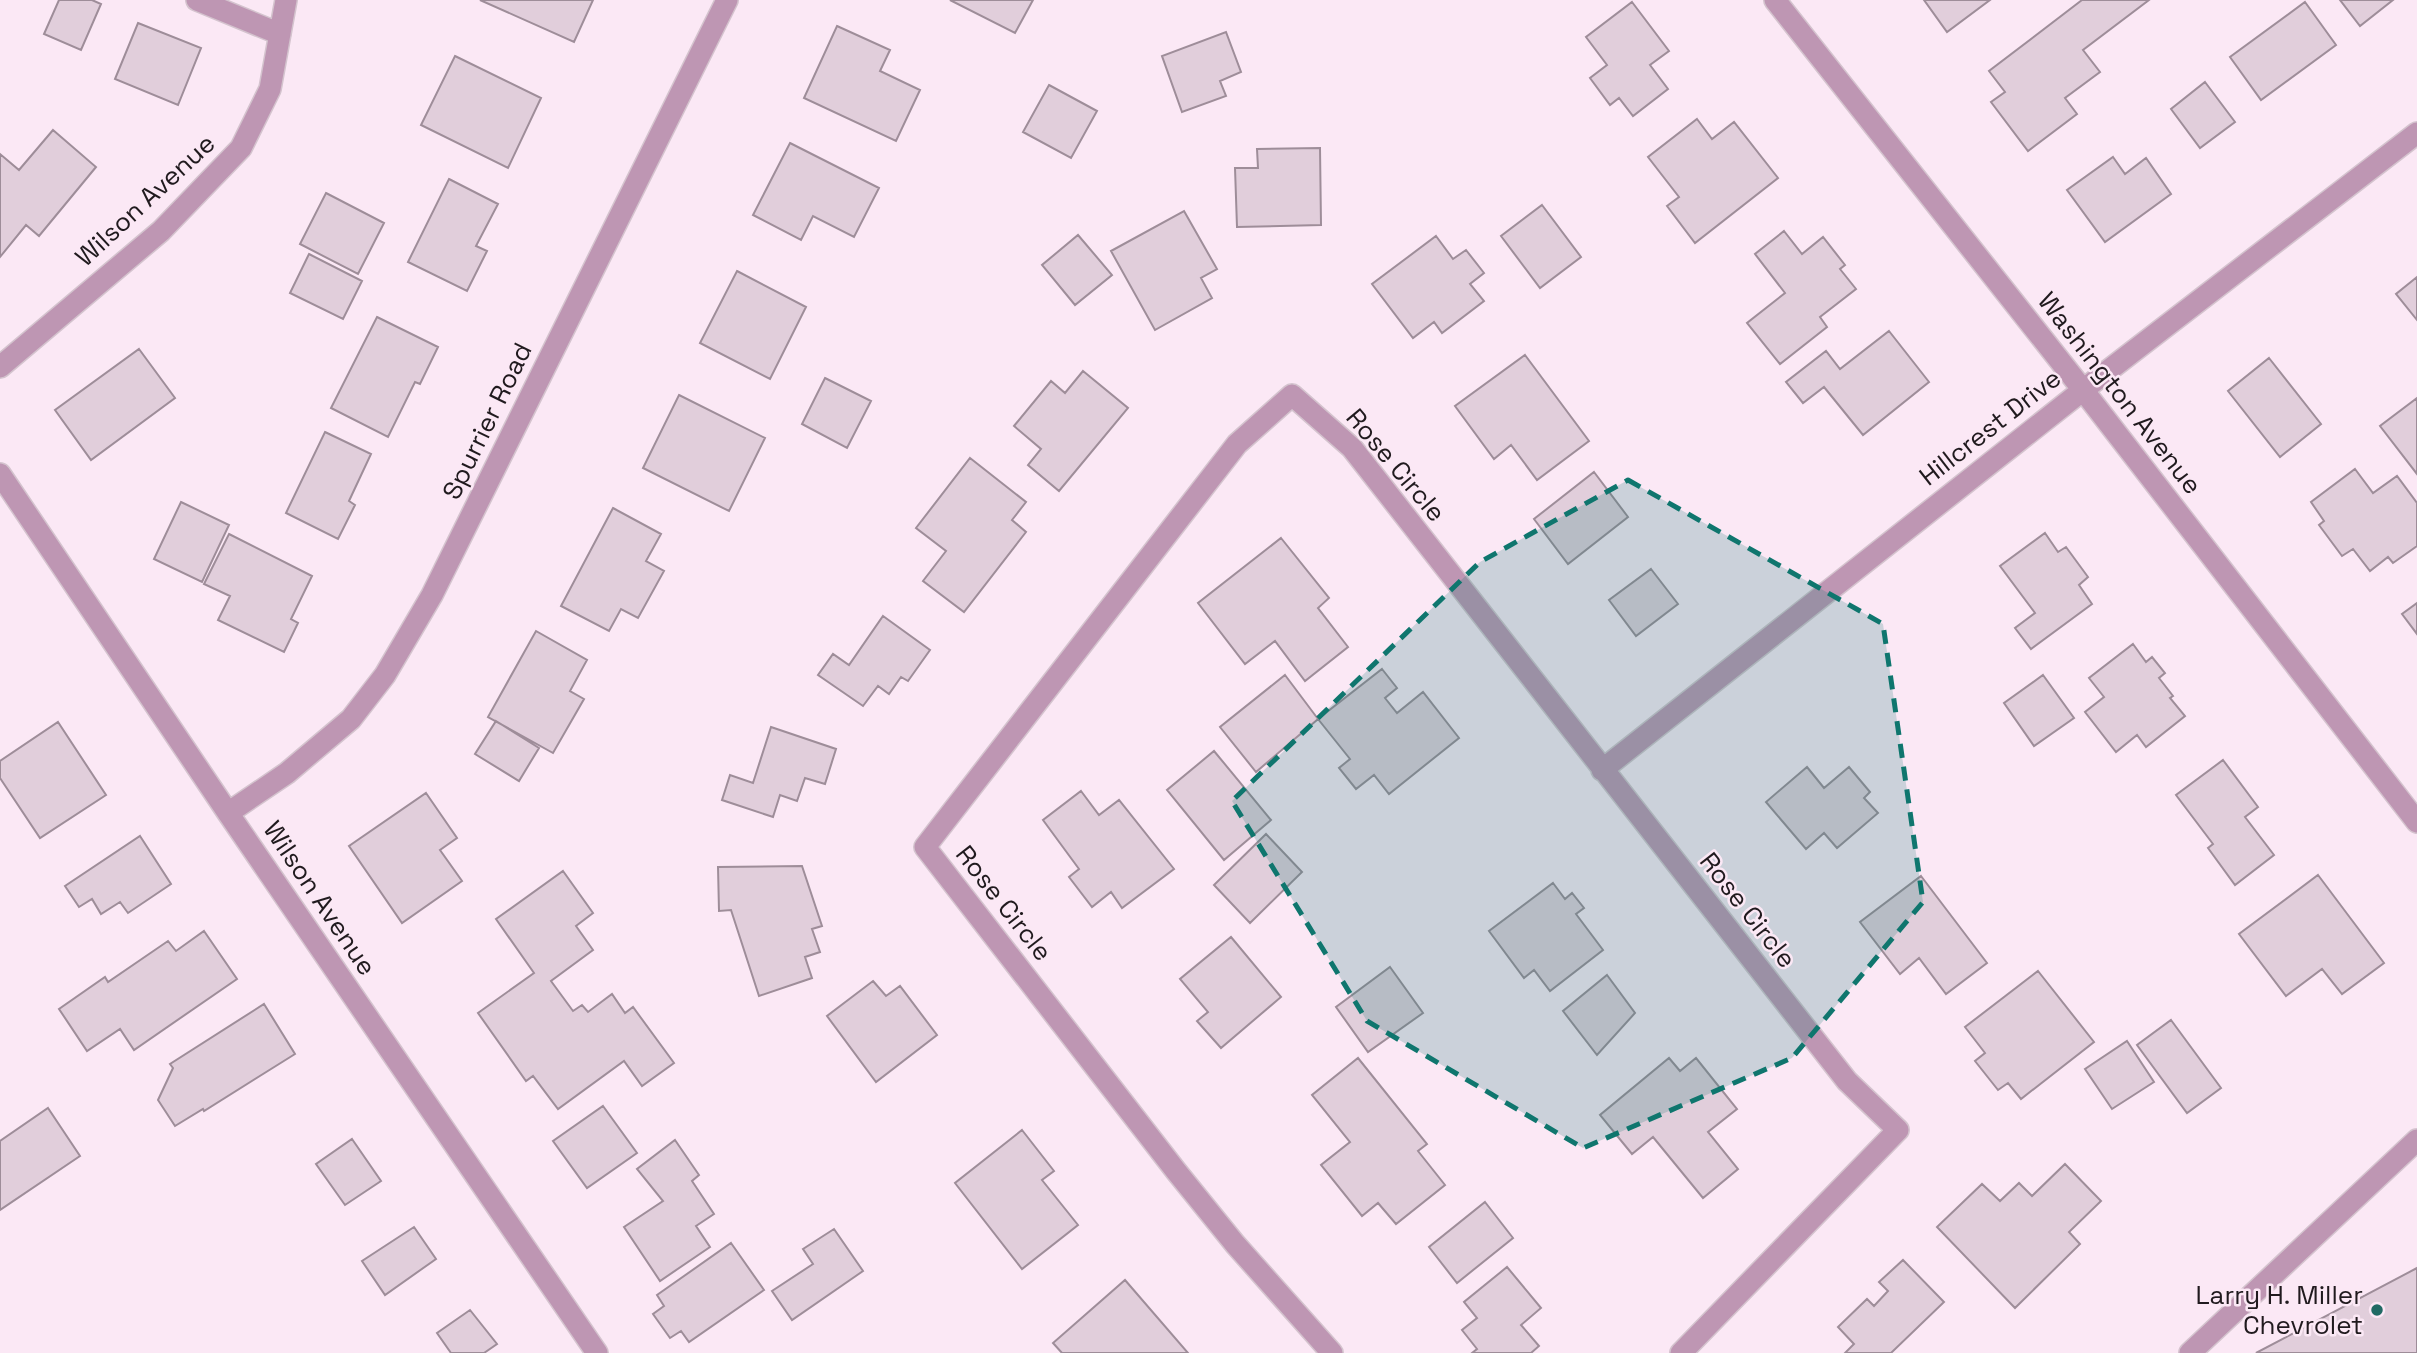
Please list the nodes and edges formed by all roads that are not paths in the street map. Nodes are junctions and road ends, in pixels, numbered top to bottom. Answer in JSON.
{"nodes":[{"id":1,"x":197,"y":0,"type":"edge"},
{"id":2,"x":286,"y":0,"type":"edge"},
{"id":3,"x":727,"y":0,"type":"edge"},
{"id":4,"x":1775,"y":0,"type":"edge"},
{"id":5,"x":280,"y":34,"type":"junction"},
{"id":6,"x":2417,"y":133,"type":"edge"},
{"id":7,"x":0,"y":367,"type":"edge"},
{"id":8,"x":2083,"y":390,"type":"junction"},
{"id":9,"x":0,"y":474,"type":"edge"},
{"id":10,"x":1602,"y":770,"type":"junction"},
{"id":11,"x":228,"y":813,"type":"junction"},
{"id":12,"x":2417,"y":822,"type":"edge"},
{"id":13,"x":2417,"y":1140,"type":"edge"},
{"id":14,"x":597,"y":1353,"type":"edge"},
{"id":15,"x":1332,"y":1353,"type":"edge"},
{"id":16,"x":1681,"y":1353,"type":"edge"},
{"id":17,"x":2190,"y":1353,"type":"edge"}],
"edges":[{"from":1,"to":5,"type":"street"},
{"from":2,"to":5,"type":"street","name":"Wilson Avenue"},
{"from":3,"to":11,"type":"street","name":"Spurrier Road"},
{"from":4,"to":8,"type":"street","name":"Washington Avenue"},
{"from":5,"to":7,"type":"street","name":"Wilson Avenue"},
{"from":6,"to":8,"type":"street","name":"Hillcrest Drive"},
{"from":8,"to":10,"type":"street","name":"Hillcrest Drive"},
{"from":8,"to":12,"type":"street","name":"Washington Avenue"},
{"from":9,"to":11,"type":"street","name":"Wilson Avenue"},
{"from":10,"to":15,"type":"street","name":"Rose Circle"},
{"from":10,"to":16,"type":"street","name":"Rose Circle"},
{"from":11,"to":14,"type":"street","name":"Wilson Avenue"},
{"from":13,"to":17,"type":"street"}]}
